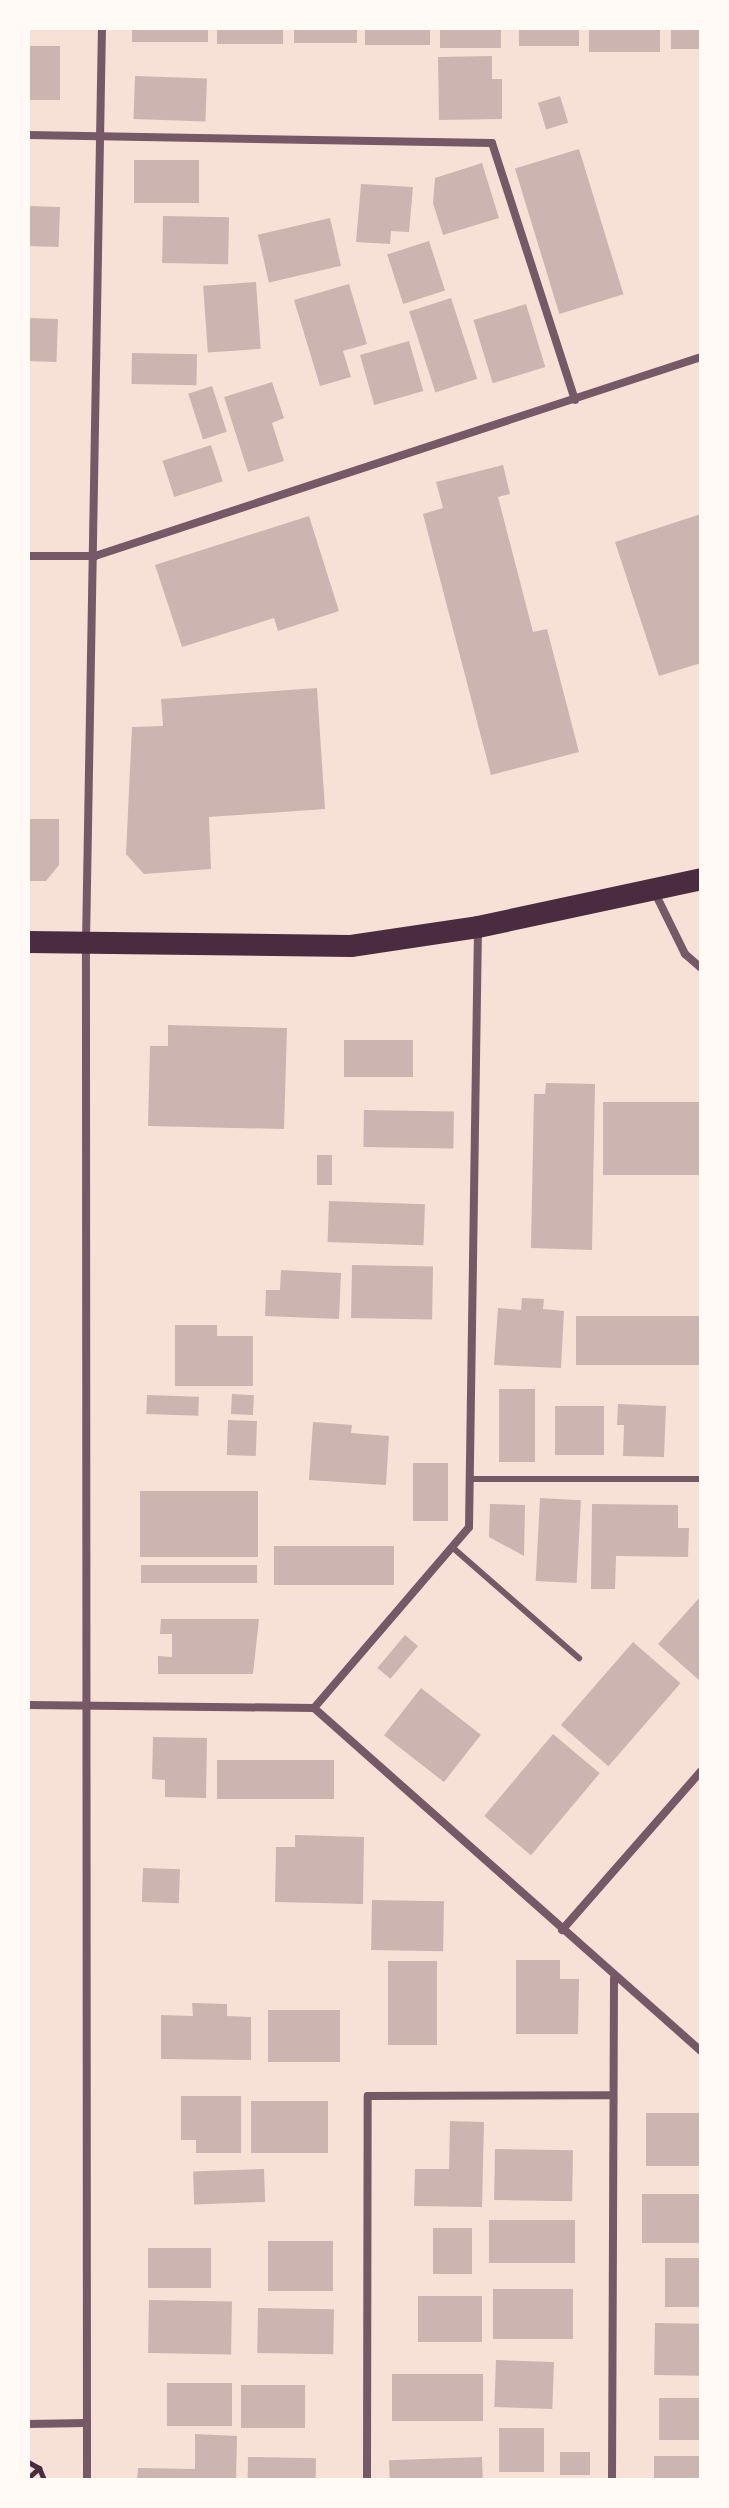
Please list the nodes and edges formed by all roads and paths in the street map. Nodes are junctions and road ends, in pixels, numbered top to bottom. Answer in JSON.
{"nodes":[{"id":1,"x":102,"y":28,"type":"edge"},
{"id":2,"x":28,"y":135,"type":"edge"},
{"id":3,"x":99,"y":136,"type":"junction"},
{"id":4,"x":701,"y":357,"type":"edge"},
{"id":5,"x":575,"y":400,"type":"junction"},
{"id":6,"x":28,"y":556,"type":"edge"},
{"id":7,"x":95,"y":556,"type":"junction"},
{"id":8,"x":701,"y":879,"type":"edge"},
{"id":9,"x":655,"y":893,"type":"junction"},
{"id":10,"x":478,"y":927,"type":"junction"},
{"id":11,"x":28,"y":942,"type":"edge"},
{"id":12,"x":86,"y":942,"type":"junction"},
{"id":13,"x":701,"y":968,"type":"edge"},
{"id":14,"x":470,"y":1479,"type":"junction"},
{"id":15,"x":701,"y":1479,"type":"edge"},
{"id":16,"x":452,"y":1547,"type":"junction"},
{"id":17,"x":579,"y":1658,"type":"dead end"},
{"id":18,"x":28,"y":1705,"type":"edge"},
{"id":19,"x":84,"y":1706,"type":"junction"},
{"id":20,"x":314,"y":1708,"type":"junction"},
{"id":21,"x":701,"y":1771,"type":"edge"},
{"id":22,"x":562,"y":1930,"type":"junction"},
{"id":23,"x":614,"y":1978,"type":"junction"},
{"id":24,"x":701,"y":2051,"type":"edge"},
{"id":25,"x":613,"y":2095,"type":"junction"},
{"id":26,"x":87,"y":2423,"type":"junction"},
{"id":27,"x":28,"y":2424,"type":"edge"},
{"id":28,"x":28,"y":2462,"type":"edge"},
{"id":29,"x":39,"y":2468,"type":"junction"},
{"id":30,"x":28,"y":2478,"type":"edge"},
{"id":31,"x":44,"y":2480,"type":"edge"},
{"id":32,"x":87,"y":2480,"type":"edge"},
{"id":33,"x":367,"y":2480,"type":"edge"},
{"id":34,"x":612,"y":2480,"type":"edge"}],
"edges":[{"from":1,"to":3,"type":"street"},
{"from":2,"to":3,"type":"street"},
{"from":3,"to":5,"type":"street"},
{"from":3,"to":7,"type":"street"},
{"from":4,"to":5,"type":"street"},
{"from":5,"to":7,"type":"street"},
{"from":6,"to":7,"type":"street"},
{"from":7,"to":12,"type":"street"},
{"from":8,"to":9,"type":"highway"},
{"from":9,"to":10,"type":"highway"},
{"from":9,"to":13,"type":"street"},
{"from":10,"to":12,"type":"highway"},
{"from":10,"to":14,"type":"street"},
{"from":11,"to":12,"type":"highway"},
{"from":12,"to":19,"type":"street"},
{"from":14,"to":15,"type":"lane"},
{"from":14,"to":16,"type":"street"},
{"from":16,"to":17,"type":"lane"},
{"from":16,"to":20,"type":"street"},
{"from":18,"to":19,"type":"street"},
{"from":19,"to":20,"type":"street"},
{"from":19,"to":26,"type":"street"},
{"from":20,"to":22,"type":"street"},
{"from":21,"to":22,"type":"street"},
{"from":22,"to":23,"type":"street"},
{"from":23,"to":24,"type":"street"},
{"from":23,"to":25,"type":"street"},
{"from":25,"to":33,"type":"street"},
{"from":25,"to":34,"type":"street"},
{"from":26,"to":27,"type":"street"},
{"from":26,"to":32,"type":"street"},
{"from":28,"to":29,"type":"path"},
{"from":29,"to":30,"type":"path"},
{"from":29,"to":31,"type":"path"}]}
